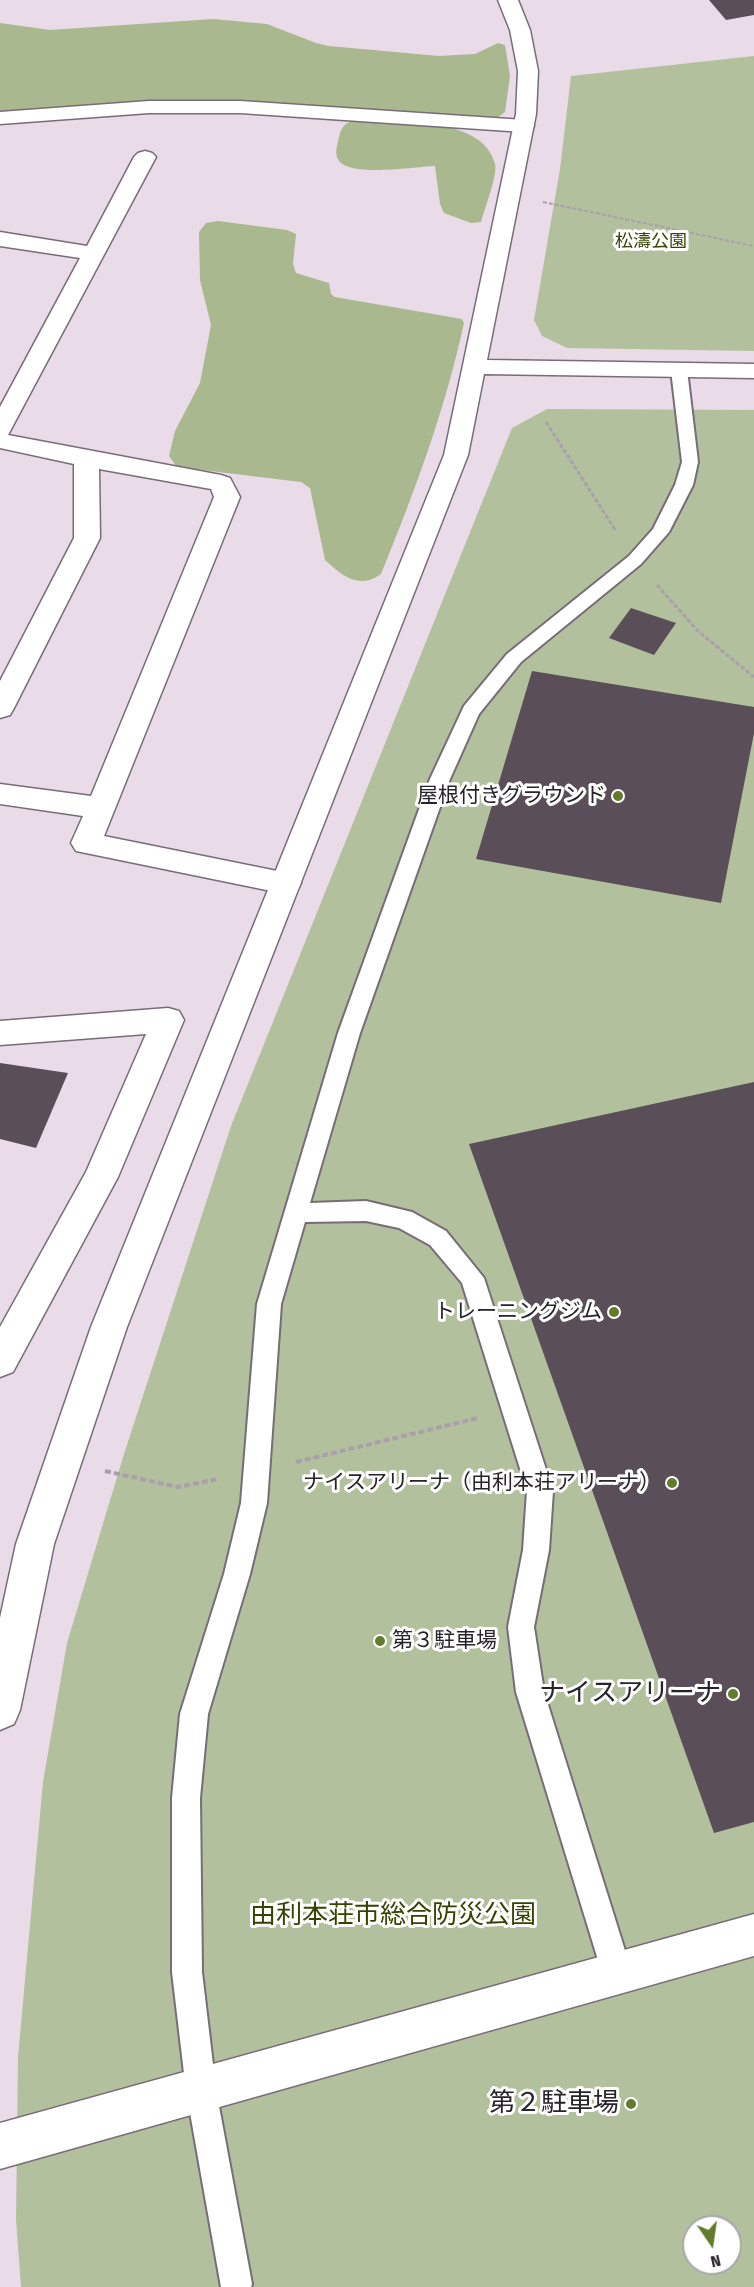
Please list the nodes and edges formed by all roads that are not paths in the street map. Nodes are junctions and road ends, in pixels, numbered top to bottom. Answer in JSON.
{"nodes":[{"id":1,"x":508,"y":0,"type":"edge"},
{"id":2,"x":0,"y":118,"type":"edge"},
{"id":3,"x":524,"y":126,"type":"junction"},
{"id":4,"x":146,"y":157,"type":"dead end"},
{"id":5,"x":0,"y":239,"type":"edge"},
{"id":6,"x":94,"y":254,"type":"junction"},
{"id":7,"x":474,"y":367,"type":"junction"},
{"id":8,"x":679,"y":370,"type":"junction"},
{"id":9,"x":754,"y":371,"type":"edge"},
{"id":10,"x":0,"y":430,"type":"edge"},
{"id":11,"x":0,"y":441,"type":"edge"},
{"id":12,"x":86,"y":459,"type":"junction"},
{"id":13,"x":0,"y":708,"type":"edge"},
{"id":14,"x":0,"y":794,"type":"edge"},
{"id":15,"x":100,"y":808,"type":"junction"},
{"id":16,"x":286,"y":883,"type":"junction"},
{"id":17,"x":0,"y":1034,"type":"edge"},
{"id":18,"x":294,"y":1213,"type":"junction"},
{"id":19,"x":0,"y":1360,"type":"edge"},
{"id":20,"x":0,"y":1710,"type":"edge"},
{"id":21,"x":754,"y":1935,"type":"edge"},
{"id":22,"x":617,"y":1973,"type":"junction"},
{"id":23,"x":201,"y":2090,"type":"junction"},
{"id":24,"x":0,"y":2146,"type":"edge"},
{"id":25,"x":236,"y":2284,"type":"dead end"}],
"edges":[{"from":1,"to":3,"type":"street"},
{"from":2,"to":3,"type":"street"},
{"from":3,"to":7,"type":"street"},
{"from":4,"to":6,"type":"street"},
{"from":5,"to":6,"type":"street"},
{"from":6,"to":10,"type":"street"},
{"from":7,"to":8,"type":"street"},
{"from":7,"to":16,"type":"street"},
{"from":8,"to":9,"type":"street"},
{"from":8,"to":18,"type":"lane"},
{"from":11,"to":12,"type":"street"},
{"from":12,"to":13,"type":"street"},
{"from":12,"to":15,"type":"street"},
{"from":14,"to":15,"type":"street"},
{"from":15,"to":16,"type":"street"},
{"from":16,"to":20,"type":"street"},
{"from":17,"to":19,"type":"street"},
{"from":18,"to":22,"type":"lane"},
{"from":18,"to":23,"type":"lane"},
{"from":21,"to":22,"type":"street"},
{"from":22,"to":23,"type":"street"},
{"from":23,"to":24,"type":"street"},
{"from":23,"to":25,"type":"lane"}]}
